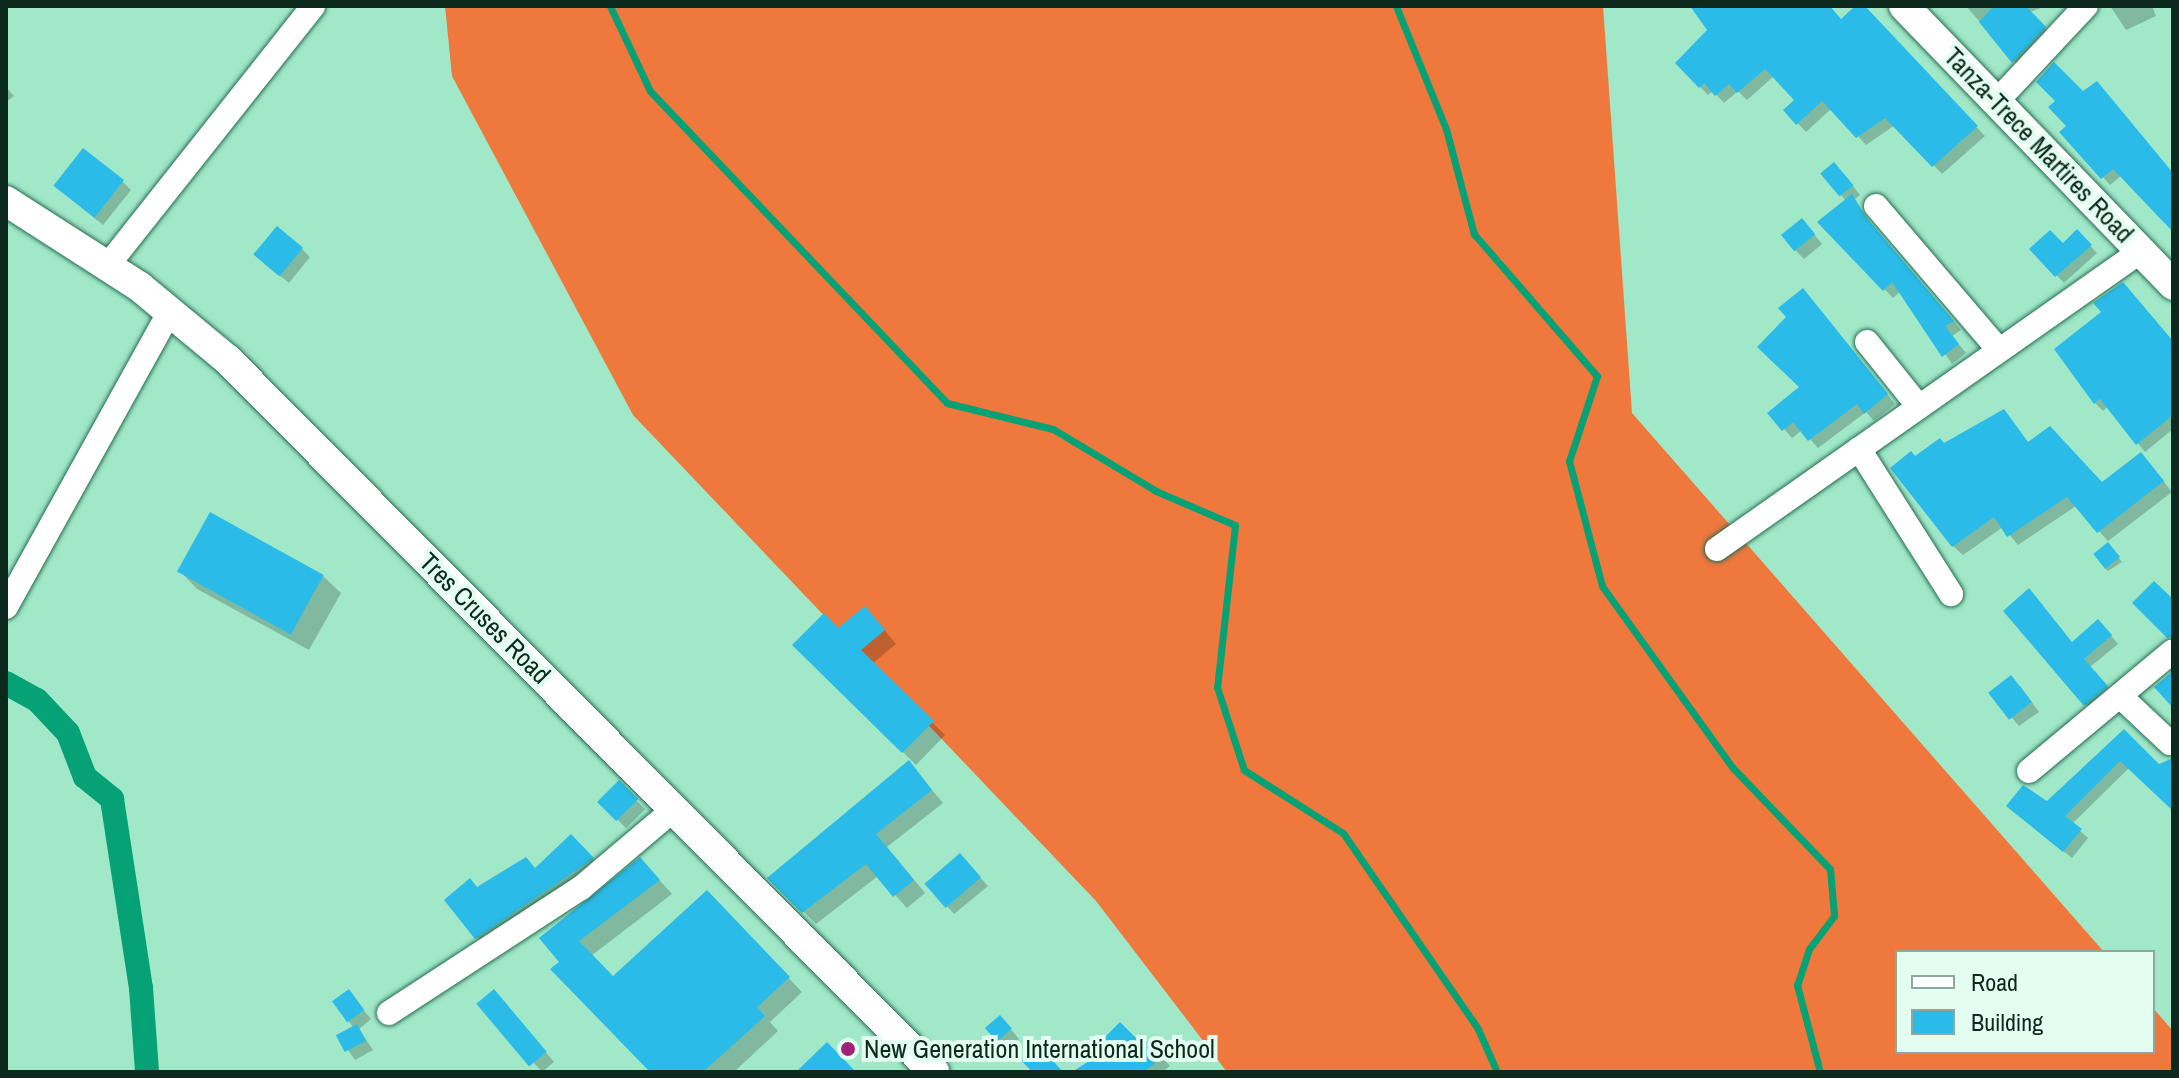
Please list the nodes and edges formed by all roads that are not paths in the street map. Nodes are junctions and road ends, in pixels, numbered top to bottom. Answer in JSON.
{"nodes":[{"id":1,"x":313,"y":6,"type":"edge"},
{"id":2,"x":1904,"y":6,"type":"edge"},
{"id":3,"x":2086,"y":6,"type":"edge"},
{"id":4,"x":1997,"y":101,"type":"junction"},
{"id":5,"x":6,"y":201,"type":"edge"},
{"id":6,"x":1876,"y":206,"type":"dead end"},
{"id":7,"x":2141,"y":251,"type":"junction"},
{"id":8,"x":108,"y":265,"type":"junction"},
{"id":9,"x":2173,"y":285,"type":"edge"},
{"id":10,"x":170,"y":311,"type":"junction"},
{"id":11,"x":1867,"y":342,"type":"dead end"},
{"id":12,"x":1999,"y":350,"type":"junction"},
{"id":13,"x":1919,"y":407,"type":"junction"},
{"id":14,"x":1859,"y":449,"type":"junction"},
{"id":15,"x":1717,"y":549,"type":"dead end"},
{"id":16,"x":1951,"y":594,"type":"dead end"},
{"id":17,"x":6,"y":607,"type":"edge"},
{"id":18,"x":2173,"y":651,"type":"edge"},
{"id":19,"x":2120,"y":696,"type":"junction"},
{"id":20,"x":2170,"y":743,"type":"dead end"},
{"id":21,"x":2029,"y":771,"type":"dead end"},
{"id":22,"x":674,"y":809,"type":"junction"},
{"id":23,"x":389,"y":1013,"type":"dead end"},
{"id":24,"x":934,"y":1072,"type":"edge"}],
"edges":[{"from":1,"to":8,"type":"street"},
{"from":2,"to":4,"type":"main road","name":"Tanza-Trece Martires Road"},
{"from":3,"to":4,"type":"street"},
{"from":4,"to":7,"type":"main road","name":"Tanza-Trece Martires Road"},
{"from":5,"to":8,"type":"main road","name":"Tres Cruses Road"},
{"from":6,"to":12,"type":"street"},
{"from":7,"to":9,"type":"main road","name":"Tanza-Trece Martires Road"},
{"from":7,"to":12,"type":"street"},
{"from":8,"to":10,"type":"main road","name":"Tres Cruses Road"},
{"from":10,"to":17,"type":"street"},
{"from":10,"to":22,"type":"main road","name":"Tres Cruses Road"},
{"from":11,"to":13,"type":"street"},
{"from":12,"to":13,"type":"street"},
{"from":13,"to":14,"type":"street"},
{"from":14,"to":15,"type":"street"},
{"from":14,"to":16,"type":"street"},
{"from":18,"to":19,"type":"street"},
{"from":19,"to":20,"type":"street"},
{"from":19,"to":21,"type":"street"},
{"from":22,"to":23,"type":"street"},
{"from":22,"to":24,"type":"main road","name":"Tres Cruses Road"}]}
